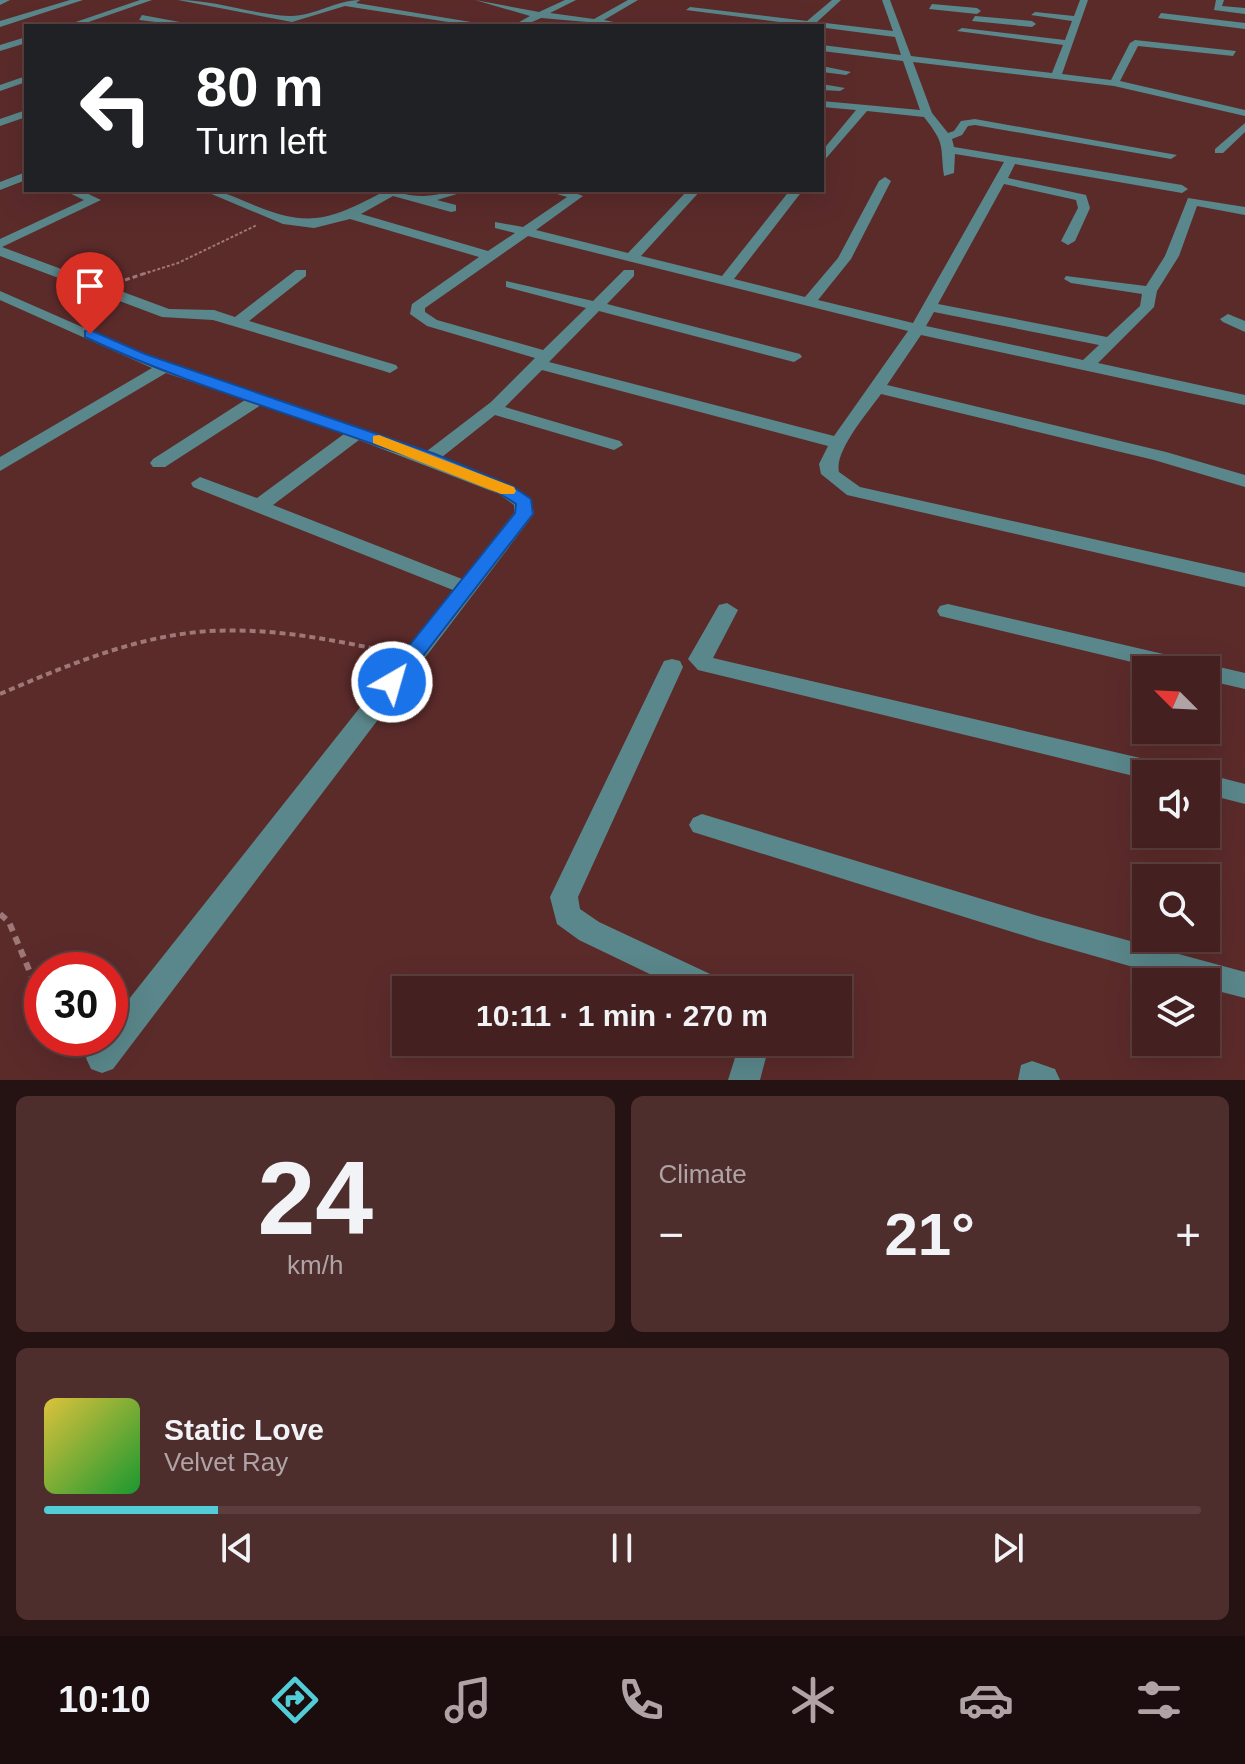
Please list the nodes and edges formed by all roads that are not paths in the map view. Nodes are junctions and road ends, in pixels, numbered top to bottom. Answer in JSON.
{"nodes":[{"id":1,"x":6,"y":0,"type":"edge"},
{"id":2,"x":79,"y":0,"type":"edge"},
{"id":3,"x":148,"y":0,"type":"edge"},
{"id":4,"x":184,"y":0,"type":"edge"},
{"id":5,"x":320,"y":0,"type":"edge"},
{"id":6,"x":356,"y":0,"type":"edge"},
{"id":7,"x":479,"y":0,"type":"edge"},
{"id":8,"x":572,"y":0,"type":"edge"},
{"id":9,"x":634,"y":0,"type":"edge"},
{"id":10,"x":704,"y":0,"type":"edge"},
{"id":11,"x":837,"y":0,"type":"edge"},
{"id":12,"x":886,"y":0,"type":"edge"},
{"id":13,"x":987,"y":0,"type":"edge"},
{"id":14,"x":1084,"y":0,"type":"edge"},
{"id":15,"x":1220,"y":0,"type":"edge"},
{"id":16,"x":0,"y":2,"type":"edge"},
{"id":17,"x":344,"y":4,"type":"junction"},
{"id":18,"x":747,"y":6,"type":"dead end"},
{"id":19,"x":932,"y":7,"type":"dead end"},
{"id":20,"x":1245,"y":11,"type":"edge"},
{"id":21,"x":735,"y":15,"type":"junction"},
{"id":22,"x":974,"y":15,"type":"junction"},
{"id":23,"x":542,"y":16,"type":"junction"},
{"id":24,"x":1161,"y":16,"type":"dead end"},
{"id":25,"x":435,"y":17,"type":"junction"},
{"id":26,"x":142,"y":18,"type":"dead end"},
{"id":27,"x":292,"y":19,"type":"junction"},
{"id":28,"x":1077,"y":19,"type":"junction"},
{"id":29,"x":0,"y":24,"type":"edge"},
{"id":30,"x":74,"y":24,"type":"edge"},
{"id":31,"x":174,"y":24,"type":"edge"},
{"id":32,"x":278,"y":24,"type":"edge"},
{"id":33,"x":419,"y":24,"type":"edge"},
{"id":34,"x":479,"y":24,"type":"edge"},
{"id":35,"x":521,"y":24,"type":"edge"},
{"id":36,"x":592,"y":24,"type":"edge"},
{"id":37,"x":801,"y":24,"type":"edge"},
{"id":38,"x":809,"y":24,"type":"edge"},
{"id":39,"x":1245,"y":26,"type":"edge"},
{"id":40,"x":824,"y":27,"type":"edge"},
{"id":41,"x":896,"y":34,"type":"junction"},
{"id":42,"x":24,"y":41,"type":"edge"},
{"id":43,"x":1070,"y":43,"type":"junction"},
{"id":44,"x":824,"y":48,"type":"edge"},
{"id":45,"x":0,"y":50,"type":"edge"},
{"id":46,"x":1233,"y":53,"type":"dead end"},
{"id":47,"x":13,"y":54,"type":"dead end"},
{"id":48,"x":905,"y":58,"type":"junction"},
{"id":49,"x":824,"y":69,"type":"edge"},
{"id":50,"x":1010,"y":71,"type":"junction"},
{"id":51,"x":846,"y":72,"type":"dead end"},
{"id":52,"x":1056,"y":76,"type":"junction"},
{"id":53,"x":24,"y":80,"type":"edge"},
{"id":54,"x":1002,"y":82,"type":"dead end"},
{"id":55,"x":1114,"y":83,"type":"junction"},
{"id":56,"x":824,"y":87,"type":"edge"},
{"id":57,"x":0,"y":88,"type":"edge"},
{"id":58,"x":840,"y":88,"type":"dead end"},
{"id":59,"x":824,"y":104,"type":"edge"},
{"id":60,"x":863,"y":109,"type":"junction"},
{"id":61,"x":1245,"y":113,"type":"edge"},
{"id":62,"x":24,"y":114,"type":"edge"},
{"id":63,"x":927,"y":114,"type":"junction"},
{"id":64,"x":0,"y":124,"type":"edge"},
{"id":65,"x":1245,"y":126,"type":"edge"},
{"id":66,"x":24,"y":130,"type":"edge"},
{"id":67,"x":946,"y":143,"type":"junction"},
{"id":68,"x":1219,"y":151,"type":"dead end"},
{"id":69,"x":1171,"y":155,"type":"dead end"},
{"id":70,"x":824,"y":157,"type":"edge"},
{"id":71,"x":1012,"y":159,"type":"junction"},
{"id":72,"x":0,"y":170,"type":"edge"},
{"id":73,"x":948,"y":173,"type":"dead end"},
{"id":74,"x":24,"y":176,"type":"edge"},
{"id":75,"x":24,"y":177,"type":"edge"},
{"id":76,"x":1001,"y":180,"type":"junction"},
{"id":77,"x":885,"y":181,"type":"dead end"},
{"id":78,"x":0,"y":186,"type":"edge"},
{"id":79,"x":1182,"y":189,"type":"dead end"},
{"id":80,"x":74,"y":192,"type":"edge"},
{"id":81,"x":213,"y":192,"type":"edge"},
{"id":82,"x":386,"y":192,"type":"edge"},
{"id":83,"x":392,"y":192,"type":"edge"},
{"id":84,"x":456,"y":192,"type":"edge"},
{"id":85,"x":559,"y":192,"type":"edge"},
{"id":86,"x":688,"y":192,"type":"edge"},
{"id":87,"x":795,"y":192,"type":"edge"},
{"id":88,"x":422,"y":200,"type":"junction"},
{"id":89,"x":451,"y":208,"type":"dead end"},
{"id":90,"x":1245,"y":211,"type":"edge"},
{"id":91,"x":348,"y":214,"type":"junction"},
{"id":92,"x":500,"y":225,"type":"dead end"},
{"id":93,"x":527,"y":232,"type":"junction"},
{"id":94,"x":1068,"y":241,"type":"dead end"},
{"id":95,"x":0,"y":244,"type":"edge"},
{"id":96,"x":0,"y":251,"type":"edge"},
{"id":97,"x":490,"y":256,"type":"junction"},
{"id":98,"x":630,"y":266,"type":"junction"},
{"id":99,"x":301,"y":273,"type":"dead end"},
{"id":100,"x":1071,"y":279,"type":"dead end"},
{"id":101,"x":725,"y":281,"type":"junction"},
{"id":102,"x":511,"y":284,"type":"dead end"},
{"id":103,"x":1150,"y":291,"type":"junction"},
{"id":104,"x":0,"y":295,"type":"edge"},
{"id":105,"x":809,"y":301,"type":"junction"},
{"id":106,"x":596,"y":305,"type":"junction"},
{"id":107,"x":929,"y":307,"type":"junction"},
{"id":108,"x":1228,"y":319,"type":"dead end"},
{"id":109,"x":238,"y":322,"type":"junction"},
{"id":110,"x":1245,"y":327,"type":"edge"},
{"id":111,"x":917,"y":329,"type":"junction"},
{"id":112,"x":1112,"y":343,"type":"junction"},
{"id":113,"x":794,"y":357,"type":"dead end"},
{"id":114,"x":544,"y":361,"type":"junction"},
{"id":115,"x":166,"y":366,"type":"junction"},
{"id":116,"x":1085,"y":367,"type":"junction"},
{"id":117,"x":390,"y":368,"type":"dead end"},
{"id":118,"x":878,"y":388,"type":"junction"},
{"id":119,"x":259,"y":399,"type":"junction"},
{"id":120,"x":1245,"y":400,"type":"edge"},
{"id":121,"x":492,"y":409,"type":"junction"},
{"id":122,"x":358,"y":432,"type":"junction"},
{"id":123,"x":838,"y":443,"type":"junction"},
{"id":124,"x":614,"y":445,"type":"dead end"},
{"id":125,"x":429,"y":458,"type":"junction"},
{"id":126,"x":159,"y":463,"type":"dead end"},
{"id":127,"x":0,"y":465,"type":"edge"},
{"id":128,"x":1245,"y":481,"type":"edge"},
{"id":129,"x":200,"y":483,"type":"dead end"},
{"id":130,"x":259,"y":506,"type":"junction"},
{"id":131,"x":1245,"y":580,"type":"edge"},
{"id":132,"x":466,"y":588,"type":"junction"},
{"id":133,"x":727,"y":610,"type":"dead end"},
{"id":134,"x":948,"y":611,"type":"dead end"},
{"id":135,"x":1139,"y":656,"type":"edge"},
{"id":136,"x":672,"y":667,"type":"dead end"},
{"id":137,"x":1220,"y":675,"type":"edge"},
{"id":138,"x":1245,"y":681,"type":"edge"},
{"id":139,"x":1132,"y":766,"type":"edge"},
{"id":140,"x":1220,"y":788,"type":"edge"},
{"id":141,"x":1245,"y":794,"type":"edge"},
{"id":142,"x":702,"y":825,"type":"dead end"},
{"id":143,"x":684,"y":976,"type":"edge"},
{"id":144,"x":1245,"y":985,"type":"edge"},
{"id":145,"x":751,"y":1056,"type":"edge"},
{"id":146,"x":102,"y":1058,"type":"dead end"},
{"id":147,"x":744,"y":1080,"type":"edge"}],
"edges":[{"from":1,"to":16,"type":"street"},
{"from":2,"to":29,"type":"street"},
{"from":3,"to":30,"type":"street"},
{"from":4,"to":27,"type":"street"},
{"from":5,"to":17,"type":"street"},
{"from":6,"to":17,"type":"street"},
{"from":7,"to":23,"type":"street"},
{"from":8,"to":23,"type":"street"},
{"from":9,"to":36,"type":"street"},
{"from":10,"to":21,"type":"street"},
{"from":11,"to":38,"type":"street"},
{"from":12,"to":41,"type":"street"},
{"from":13,"to":22,"type":"street"},
{"from":14,"to":28,"type":"street"},
{"from":15,"to":20,"type":"street"},
{"from":17,"to":25,"type":"street"},
{"from":17,"to":27,"type":"street"},
{"from":18,"to":21,"type":"street"},
{"from":19,"to":22,"type":"street"},
{"from":21,"to":37,"type":"street"},
{"from":22,"to":28,"type":"street"},
{"from":22,"to":43,"type":"street"},
{"from":23,"to":35,"type":"street"},
{"from":23,"to":36,"type":"street"},
{"from":24,"to":39,"type":"street"},
{"from":25,"to":33,"type":"street"},
{"from":25,"to":34,"type":"street"},
{"from":26,"to":31,"type":"street"},
{"from":27,"to":32,"type":"street"},
{"from":28,"to":43,"type":"street"},
{"from":40,"to":41,"type":"street"},
{"from":41,"to":48,"type":"street"},
{"from":42,"to":45,"type":"street"},
{"from":43,"to":52,"type":"street"},
{"from":44,"to":48,"type":"street"},
{"from":45,"to":47,"type":"street"},
{"from":46,"to":55,"type":"street"},
{"from":48,"to":50,"type":"street"},
{"from":48,"to":63,"type":"street"},
{"from":49,"to":51,"type":"street"},
{"from":50,"to":52,"type":"street"},
{"from":50,"to":54,"type":"street"},
{"from":52,"to":55,"type":"street"},
{"from":53,"to":57,"type":"street"},
{"from":55,"to":61,"type":"street"},
{"from":56,"to":58,"type":"street"},
{"from":59,"to":60,"type":"street"},
{"from":60,"to":63,"type":"street"},
{"from":60,"to":70,"type":"street"},
{"from":62,"to":64,"type":"street"},
{"from":63,"to":67,"type":"street"},
{"from":64,"to":66,"type":"street"},
{"from":65,"to":68,"type":"street"},
{"from":67,"to":69,"type":"street"},
{"from":67,"to":71,"type":"street"},
{"from":67,"to":73,"type":"street"},
{"from":71,"to":76,"type":"street"},
{"from":71,"to":79,"type":"street"},
{"from":72,"to":74,"type":"street"},
{"from":75,"to":78,"type":"street"},
{"from":76,"to":94,"type":"street"},
{"from":76,"to":107,"type":"street"},
{"from":77,"to":105,"type":"street"},
{"from":80,"to":95,"type":"street"},
{"from":81,"to":91,"type":"street"},
{"from":82,"to":91,"type":"street"},
{"from":83,"to":88,"type":"street"},
{"from":84,"to":88,"type":"street"},
{"from":85,"to":93,"type":"street"},
{"from":86,"to":98,"type":"street"},
{"from":87,"to":101,"type":"street"},
{"from":88,"to":89,"type":"street"},
{"from":90,"to":103,"type":"street"},
{"from":91,"to":97,"type":"street"},
{"from":92,"to":93,"type":"street"},
{"from":93,"to":97,"type":"street"},
{"from":93,"to":98,"type":"street"},
{"from":96,"to":109,"type":"street"},
{"from":97,"to":114,"type":"street"},
{"from":98,"to":101,"type":"street"},
{"from":98,"to":106,"type":"street"},
{"from":99,"to":109,"type":"street"},
{"from":100,"to":103,"type":"street"},
{"from":101,"to":105,"type":"street"},
{"from":102,"to":106,"type":"street"},
{"from":103,"to":112,"type":"street"},
{"from":104,"to":115,"type":"street"},
{"from":105,"to":111,"type":"street"},
{"from":106,"to":113,"type":"street"},
{"from":106,"to":114,"type":"street"},
{"from":107,"to":111,"type":"street"},
{"from":107,"to":112,"type":"street"},
{"from":108,"to":110,"type":"street"},
{"from":109,"to":117,"type":"street"},
{"from":111,"to":116,"type":"street"},
{"from":111,"to":118,"type":"street"},
{"from":112,"to":116,"type":"street"},
{"from":114,"to":121,"type":"street"},
{"from":114,"to":123,"type":"street"},
{"from":115,"to":119,"type":"street"},
{"from":115,"to":127,"type":"street"},
{"from":116,"to":120,"type":"street"},
{"from":118,"to":123,"type":"street"},
{"from":118,"to":128,"type":"street"},
{"from":119,"to":122,"type":"street"},
{"from":119,"to":126,"type":"street"},
{"from":121,"to":124,"type":"street"},
{"from":121,"to":125,"type":"street"},
{"from":122,"to":125,"type":"street"},
{"from":122,"to":130,"type":"street"},
{"from":123,"to":131,"type":"street"},
{"from":125,"to":132,"type":"street"},
{"from":129,"to":130,"type":"street"},
{"from":130,"to":132,"type":"street"},
{"from":132,"to":146,"type":"street"},
{"from":133,"to":139,"type":"street"},
{"from":134,"to":135,"type":"street"},
{"from":136,"to":143,"type":"street"},
{"from":137,"to":138,"type":"street"},
{"from":140,"to":141,"type":"street"},
{"from":142,"to":144,"type":"street"},
{"from":145,"to":147,"type":"street"}]}
